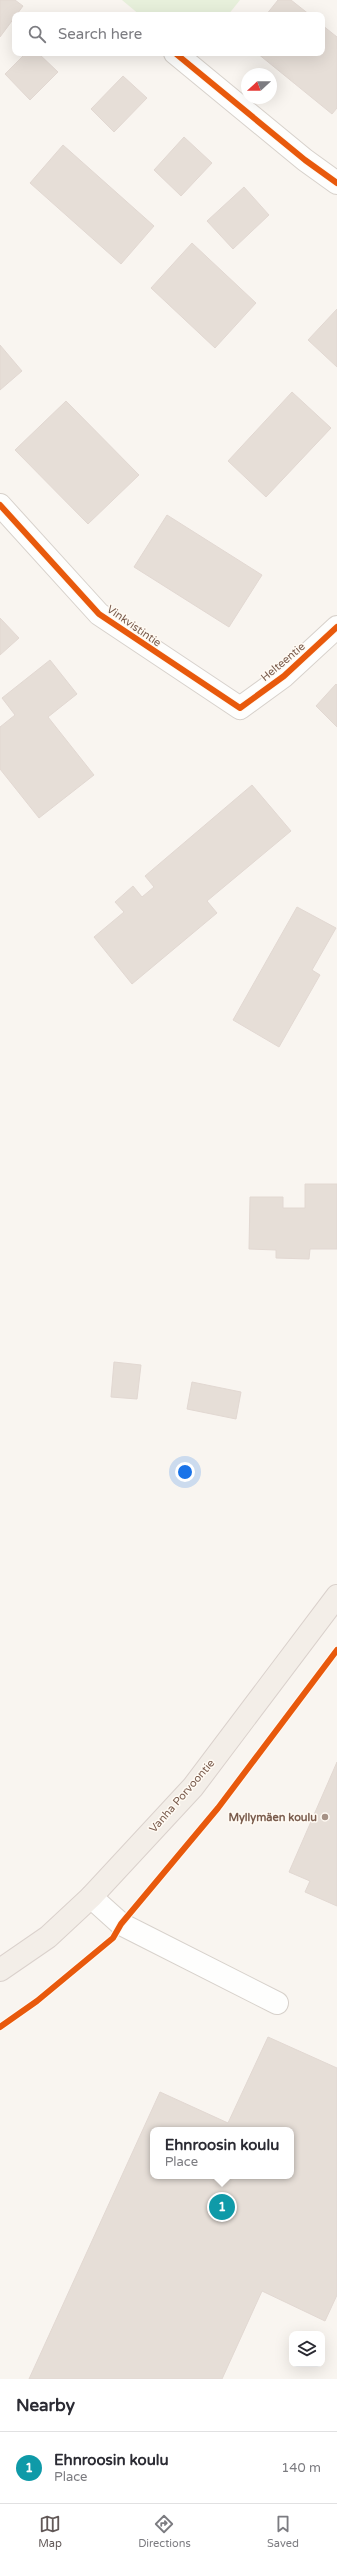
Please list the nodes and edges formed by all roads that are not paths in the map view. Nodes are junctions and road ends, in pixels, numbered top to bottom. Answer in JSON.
{"nodes":[{"id":1,"x":179,"y":56,"type":"edge"},
{"id":2,"x":337,"y":183,"type":"edge"},
{"id":3,"x":0,"y":505,"type":"edge"},
{"id":4,"x":337,"y":627,"type":"edge"},
{"id":5,"x":240,"y":708,"type":"joint"},
{"id":6,"x":337,"y":1596,"type":"edge"},
{"id":7,"x":91,"y":1897,"type":"junction"},
{"id":8,"x":0,"y":1970,"type":"edge"},
{"id":9,"x":277,"y":2003,"type":"dead end"}],
"edges":[{"from":1,"to":2,"type":"street"},
{"from":3,"to":5,"type":"street","name":"Vinkvistintie"},
{"from":4,"to":5,"type":"street","name":"Helteentie"},
{"from":6,"to":7,"type":"main road","name":"Vanha Porvoontie"},
{"from":7,"to":8,"type":"main road","name":"Vanha Porvoontie"},
{"from":7,"to":9,"type":"street"}]}
